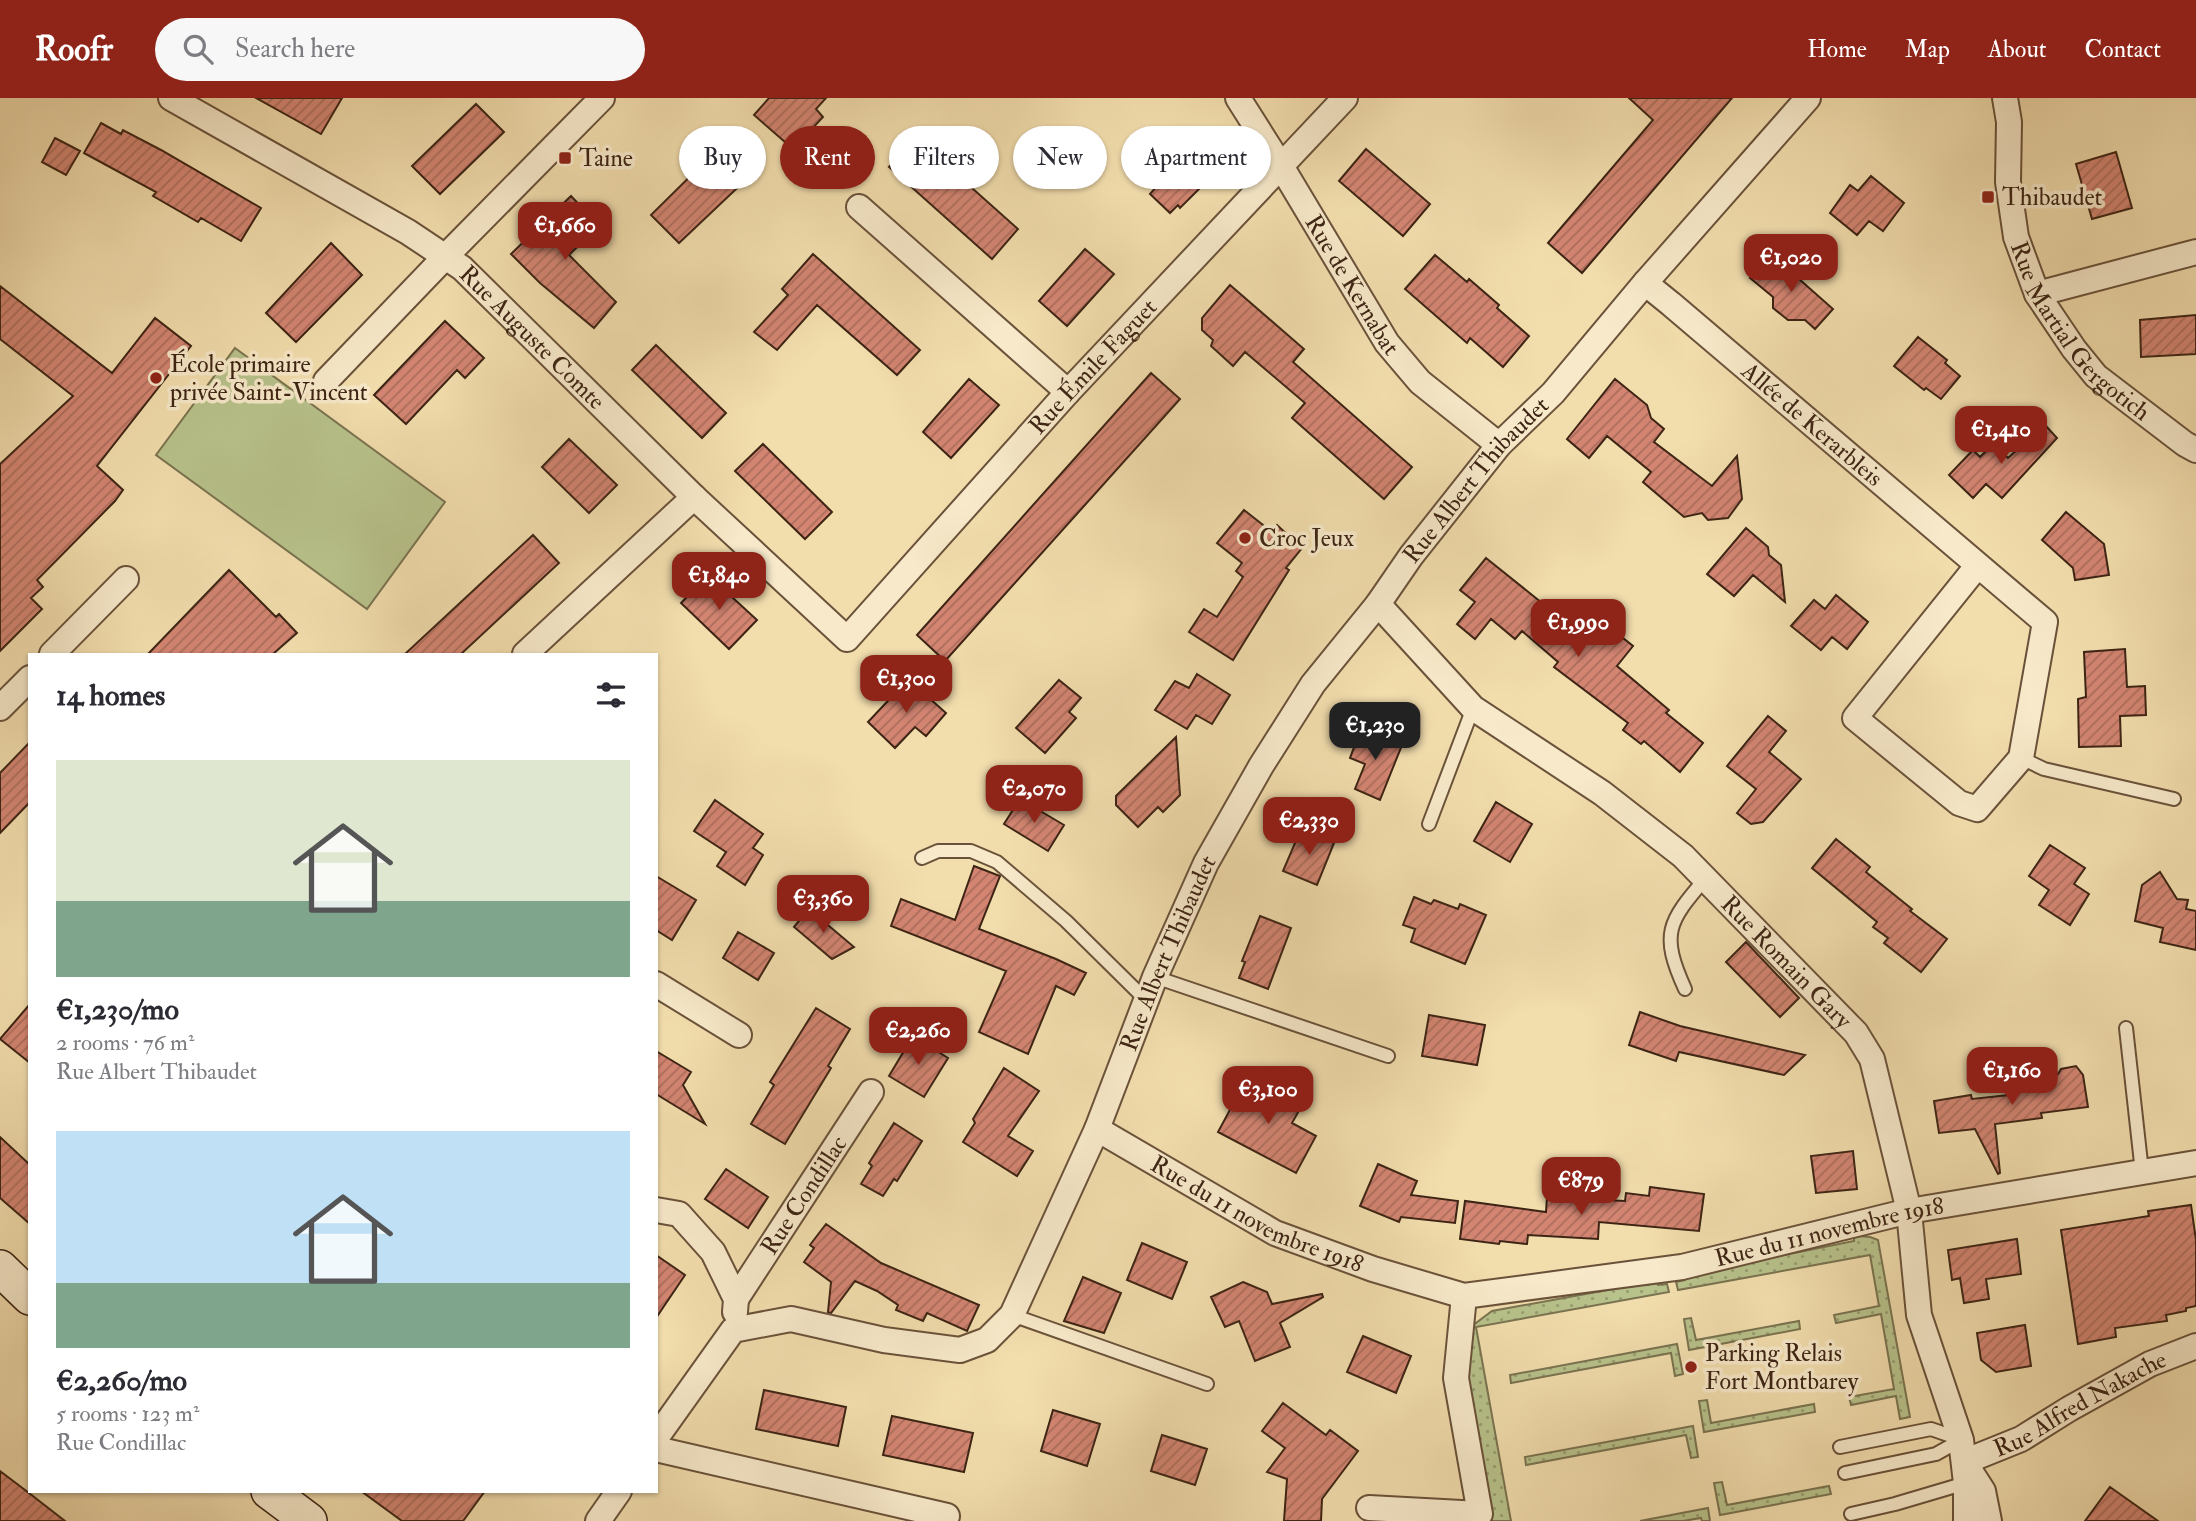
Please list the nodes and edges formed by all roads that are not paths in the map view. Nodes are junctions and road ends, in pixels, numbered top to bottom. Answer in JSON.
{"nodes":[{"id":1,"x":602,"y":98,"type":"edge"},
{"id":2,"x":1238,"y":98,"type":"edge"},
{"id":3,"x":1345,"y":98,"type":"edge"},
{"id":4,"x":1808,"y":98,"type":"edge"},
{"id":5,"x":2005,"y":98,"type":"edge"},
{"id":6,"x":179,"y":100,"type":"edge"},
{"id":7,"x":1281,"y":166,"type":"junction"},
{"id":8,"x":859,"y":207,"type":"dead end"},
{"id":9,"x":2196,"y":252,"type":"edge"},
{"id":10,"x":446,"y":256,"type":"junction"},
{"id":11,"x":1645,"y":283,"type":"junction"},
{"id":12,"x":2037,"y":294,"type":"junction"},
{"id":13,"x":326,"y":382,"type":"dead end"},
{"id":14,"x":1068,"y":391,"type":"junction"},
{"id":15,"x":1499,"y":445,"type":"junction"},
{"id":16,"x":2196,"y":450,"type":"edge"},
{"id":17,"x":694,"y":497,"type":"junction"},
{"id":18,"x":1978,"y":565,"type":"junction"},
{"id":19,"x":126,"y":579,"type":"dead end"},
{"id":20,"x":1378,"y":604,"type":"junction"},
{"id":21,"x":847,"y":639,"type":"joint"},
{"id":22,"x":53,"y":653,"type":"edge"},
{"id":23,"x":526,"y":653,"type":"edge"},
{"id":24,"x":28,"y":680,"type":"edge"},
{"id":25,"x":0,"y":708,"type":"edge"},
{"id":26,"x":1473,"y":708,"type":"junction"},
{"id":27,"x":2021,"y":758,"type":"junction"},
{"id":28,"x":2174,"y":799,"type":"dead end"},
{"id":29,"x":1429,"y":824,"type":"dead end"},
{"id":30,"x":922,"y":858,"type":"dead end"},
{"id":31,"x":1705,"y":879,"type":"junction"},
{"id":32,"x":658,"y":986,"type":"edge"},
{"id":33,"x":1151,"y":989,"type":"junction"},
{"id":34,"x":1685,"y":989,"type":"dead end"},
{"id":35,"x":2126,"y":1028,"type":"dead end"},
{"id":36,"x":739,"y":1035,"type":"dead end"},
{"id":37,"x":1388,"y":1056,"type":"dead end"},
{"id":38,"x":871,"y":1092,"type":"dead end"},
{"id":39,"x":1097,"y":1129,"type":"junction"},
{"id":40,"x":2196,"y":1163,"type":"edge"},
{"id":41,"x":2142,"y":1172,"type":"junction"},
{"id":42,"x":658,"y":1210,"type":"edge"},
{"id":43,"x":1909,"y":1211,"type":"junction"},
{"id":44,"x":0,"y":1268,"type":"edge"},
{"id":45,"x":28,"y":1295,"type":"edge"},
{"id":46,"x":1464,"y":1296,"type":"junction"},
{"id":47,"x":736,"y":1298,"type":"junction"},
{"id":48,"x":1012,"y":1315,"type":"junction"},
{"id":49,"x":733,"y":1330,"type":"junction"},
{"id":50,"x":2196,"y":1346,"type":"edge"},
{"id":51,"x":1206,"y":1384,"type":"dead end"},
{"id":52,"x":658,"y":1435,"type":"edge"},
{"id":53,"x":1840,"y":1447,"type":"dead end"},
{"id":54,"x":658,"y":1449,"type":"edge"},
{"id":55,"x":1964,"y":1462,"type":"junction"},
{"id":56,"x":1845,"y":1473,"type":"dead end"},
{"id":57,"x":272,"y":1493,"type":"edge"},
{"id":58,"x":619,"y":1493,"type":"edge"},
{"id":59,"x":1369,"y":1508,"type":"dead end"},
{"id":60,"x":1851,"y":1514,"type":"dead end"},
{"id":61,"x":947,"y":1516,"type":"dead end"},
{"id":62,"x":309,"y":1521,"type":"edge"},
{"id":63,"x":598,"y":1521,"type":"edge"},
{"id":64,"x":1966,"y":1521,"type":"edge"},
{"id":65,"x":1989,"y":1521,"type":"edge"}],
"edges":[{"from":1,"to":10,"type":"street"},
{"from":2,"to":7,"type":"street","name":"Rue de Kernabat"},
{"from":3,"to":7,"type":"street","name":"Rue Émile Faguet"},
{"from":4,"to":11,"type":"street","name":"Rue Albert Thibaudet"},
{"from":5,"to":12,"type":"street","name":"Rue Martial Gergotich"},
{"from":6,"to":10,"type":"street","name":"Rue Auguste Comte"},
{"from":7,"to":14,"type":"street","name":"Rue Émile Faguet"},
{"from":7,"to":15,"type":"street","name":"Rue de Kernabat"},
{"from":8,"to":14,"type":"street"},
{"from":9,"to":12,"type":"street"},
{"from":10,"to":13,"type":"street"},
{"from":10,"to":17,"type":"street","name":"Rue Auguste Comte"},
{"from":11,"to":15,"type":"street","name":"Rue Albert Thibaudet"},
{"from":11,"to":18,"type":"street","name":"Allée de Kerarbleis"},
{"from":12,"to":16,"type":"street","name":"Rue Martial Gergotich"},
{"from":14,"to":21,"type":"street","name":"Rue Émile Faguet"},
{"from":15,"to":20,"type":"street","name":"Rue Albert Thibaudet"},
{"from":17,"to":21,"type":"street","name":"Rue Auguste Comte"},
{"from":17,"to":23,"type":"street"},
{"from":18,"to":27,"type":"street","name":"Allée de Kerarbleis"},
{"from":18,"to":27,"type":"street"},
{"from":19,"to":22,"type":"street"},
{"from":20,"to":26,"type":"street","name":"Rue Romain Gary"},
{"from":20,"to":33,"type":"street","name":"Rue Albert Thibaudet"},
{"from":24,"to":25,"type":"street"},
{"from":26,"to":29,"type":"lane"},
{"from":26,"to":31,"type":"street","name":"Rue Romain Gary"},
{"from":27,"to":28,"type":"lane"},
{"from":30,"to":33,"type":"lane"},
{"from":31,"to":34,"type":"lane"},
{"from":31,"to":43,"type":"street","name":"Rue Romain Gary"},
{"from":32,"to":36,"type":"street"},
{"from":33,"to":37,"type":"lane"},
{"from":33,"to":39,"type":"street","name":"Rue Albert Thibaudet"},
{"from":35,"to":41,"type":"lane"},
{"from":38,"to":47,"type":"street","name":"Rue Condillac"},
{"from":39,"to":46,"type":"street","name":"Rue du 11 novembre 1918"},
{"from":39,"to":48,"type":"street","name":"Rue Albert Thibaudet"},
{"from":40,"to":41,"type":"street","name":"Rue du 11 novembre 1918"},
{"from":41,"to":43,"type":"street","name":"Rue du 11 novembre 1918"},
{"from":42,"to":47,"type":"street"},
{"from":43,"to":46,"type":"street","name":"Rue du 11 novembre 1918"},
{"from":43,"to":55,"type":"street","name":"Rue Romain Gary"},
{"from":44,"to":45,"type":"main road"},
{"from":46,"to":59,"type":"street"},
{"from":47,"to":49,"type":"street"},
{"from":48,"to":49,"type":"street","name":"Rue Albert Thibaudet"},
{"from":48,"to":51,"type":"lane"},
{"from":49,"to":52,"type":"street"},
{"from":50,"to":55,"type":"street","name":"Rue Alfred Nakache"},
{"from":53,"to":55,"type":"lane"},
{"from":54,"to":61,"type":"street"},
{"from":55,"to":56,"type":"lane"},
{"from":55,"to":60,"type":"lane"},
{"from":55,"to":64,"type":"street"},
{"from":55,"to":65,"type":"street","name":"Rue Alfred Nakache"},
{"from":57,"to":62,"type":"main road"},
{"from":58,"to":63,"type":"street"}]}
